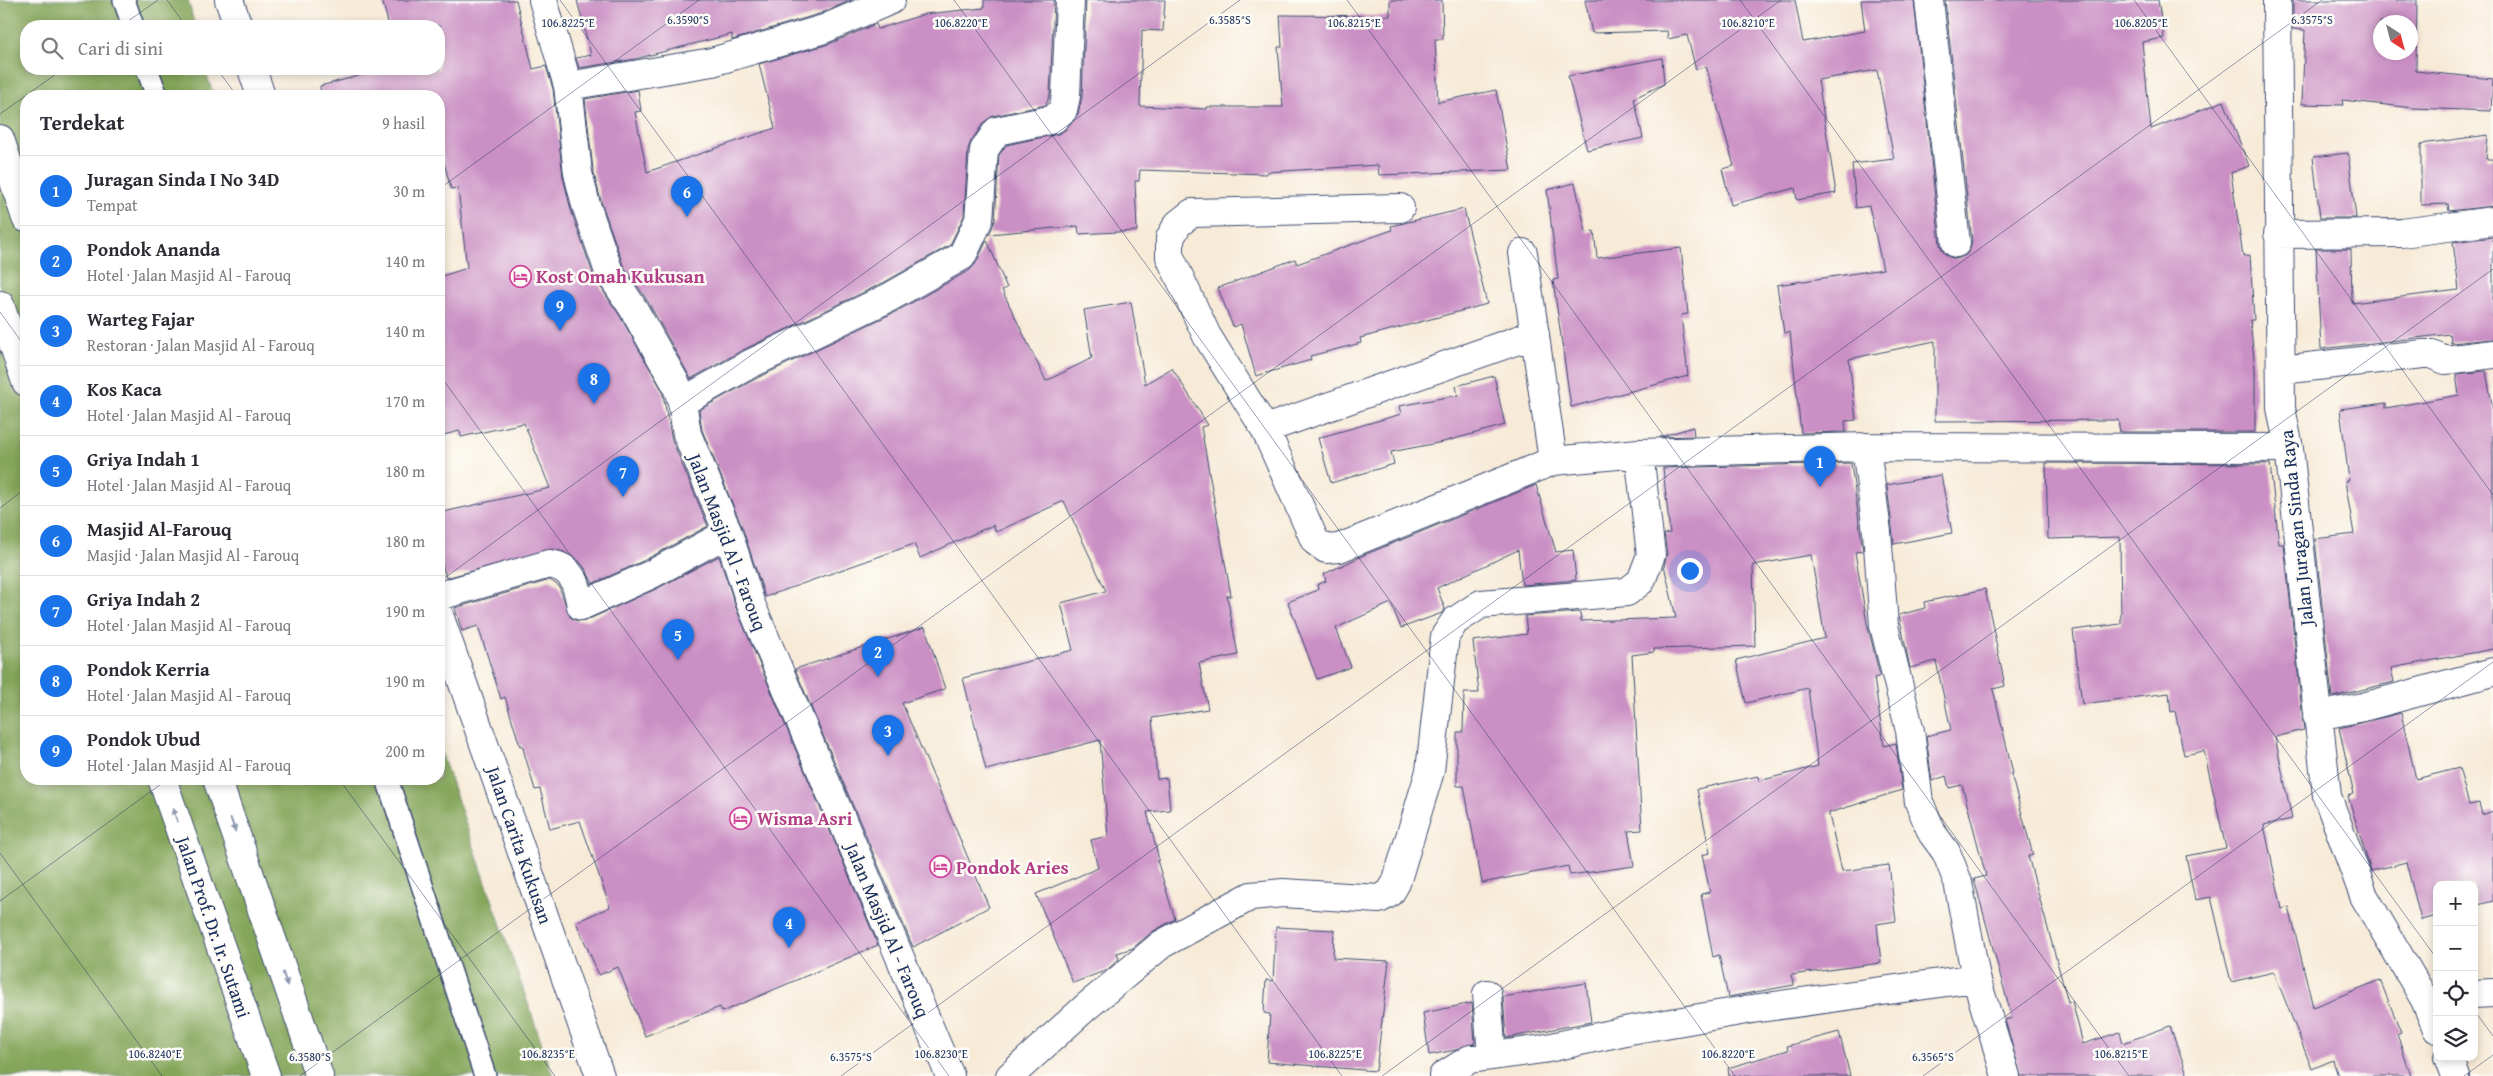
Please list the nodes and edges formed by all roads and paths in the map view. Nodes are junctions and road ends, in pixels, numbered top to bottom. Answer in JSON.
{"nodes":[{"id":1,"x":124,"y":0,"type":"edge"},
{"id":2,"x":229,"y":0,"type":"edge"},
{"id":3,"x":543,"y":0,"type":"edge"},
{"id":4,"x":891,"y":0,"type":"edge"},
{"id":5,"x":1070,"y":0,"type":"edge"},
{"id":6,"x":1929,"y":0,"type":"edge"},
{"id":7,"x":2277,"y":0,"type":"edge"},
{"id":8,"x":131,"y":20,"type":"edge"},
{"id":9,"x":236,"y":20,"type":"edge"},
{"id":10,"x":150,"y":75,"type":"edge"},
{"id":11,"x":254,"y":75,"type":"edge"},
{"id":12,"x":568,"y":86,"type":"junction"},
{"id":13,"x":155,"y":90,"type":"edge"},
{"id":14,"x":259,"y":90,"type":"edge"},
{"id":15,"x":0,"y":139,"type":"edge"},
{"id":16,"x":20,"y":200,"type":"edge"},
{"id":17,"x":1400,"y":208,"type":"dead end"},
{"id":18,"x":2493,"y":220,"type":"edge"},
{"id":19,"x":2278,"y":234,"type":"junction"},
{"id":20,"x":1956,"y":244,"type":"dead end"},
{"id":21,"x":1523,"y":253,"type":"dead end"},
{"id":22,"x":0,"y":305,"type":"edge"},
{"id":23,"x":1535,"y":334,"type":"junction"},
{"id":24,"x":2493,"y":354,"type":"edge"},
{"id":25,"x":20,"y":364,"type":"edge"},
{"id":26,"x":2281,"y":370,"type":"junction"},
{"id":27,"x":682,"y":402,"type":"junction"},
{"id":28,"x":1265,"y":429,"type":"junction"},
{"id":29,"x":1866,"y":447,"type":"junction"},
{"id":30,"x":2289,"y":448,"type":"junction"},
{"id":31,"x":1639,"y":453,"type":"junction"},
{"id":32,"x":1553,"y":461,"type":"junction"},
{"id":33,"x":728,"y":533,"type":"junction"},
{"id":34,"x":445,"y":594,"type":"edge"},
{"id":35,"x":445,"y":632,"type":"edge"},
{"id":36,"x":2493,"y":672,"type":"edge"},
{"id":37,"x":2317,"y":716,"type":"junction"},
{"id":38,"x":164,"y":785,"type":"edge"},
{"id":39,"x":219,"y":785,"type":"edge"},
{"id":40,"x":389,"y":785,"type":"edge"},
{"id":41,"x":1976,"y":978,"type":"junction"},
{"id":42,"x":2493,"y":993,"type":"edge"},
{"id":43,"x":1487,"y":994,"type":"dead end"},
{"id":44,"x":2478,"y":994,"type":"edge"},
{"id":45,"x":2431,"y":999,"type":"edge"},
{"id":46,"x":2434,"y":1016,"type":"edge"},
{"id":47,"x":1492,"y":1056,"type":"junction"},
{"id":48,"x":2449,"y":1061,"type":"edge"},
{"id":49,"x":266,"y":1076,"type":"edge"},
{"id":50,"x":318,"y":1076,"type":"edge"},
{"id":51,"x":485,"y":1076,"type":"edge"},
{"id":52,"x":600,"y":1076,"type":"edge"},
{"id":53,"x":950,"y":1076,"type":"edge"},
{"id":54,"x":1010,"y":1076,"type":"edge"},
{"id":55,"x":1443,"y":1076,"type":"edge"},
{"id":56,"x":2006,"y":1076,"type":"edge"},
{"id":57,"x":2455,"y":1076,"type":"edge"}],
"edges":[{"from":1,"to":8,"type":"lane"},
{"from":2,"to":9,"type":"street"},
{"from":3,"to":12,"type":"street","name":"Jalan Masjid Al - Farouq"},
{"from":4,"to":12,"type":"street"},
{"from":5,"to":27,"type":"street"},
{"from":6,"to":20,"type":"street"},
{"from":7,"to":19,"type":"street","name":"Jalan Juragan Sinda Raya"},
{"from":10,"to":13,"type":"lane"},
{"from":11,"to":14,"type":"street"},
{"from":12,"to":27,"type":"street","name":"Jalan Masjid Al - Farouq"},
{"from":15,"to":16,"type":"street"},
{"from":17,"to":28,"type":"street"},
{"from":18,"to":19,"type":"street"},
{"from":19,"to":26,"type":"street","name":"Jalan Juragan Sinda Raya"},
{"from":21,"to":23,"type":"street"},
{"from":22,"to":25,"type":"street"},
{"from":23,"to":28,"type":"street"},
{"from":23,"to":32,"type":"street"},
{"from":24,"to":26,"type":"street"},
{"from":26,"to":30,"type":"street","name":"Jalan Juragan Sinda Raya"},
{"from":27,"to":33,"type":"street","name":"Jalan Masjid Al - Farouq"},
{"from":28,"to":32,"type":"street"},
{"from":29,"to":30,"type":"street"},
{"from":29,"to":31,"type":"street"},
{"from":29,"to":41,"type":"street"},
{"from":30,"to":37,"type":"street","name":"Jalan Juragan Sinda Raya"},
{"from":31,"to":32,"type":"street"},
{"from":31,"to":54,"type":"street"},
{"from":33,"to":34,"type":"street"},
{"from":33,"to":53,"type":"street","name":"Jalan Masjid Al - Farouq"},
{"from":35,"to":52,"type":"street","name":"Jalan Carita Kukusan"},
{"from":36,"to":37,"type":"street"},
{"from":37,"to":45,"type":"street","name":"Jalan Juragan Sinda Raya"},
{"from":49,"to":38,"type":"street","name":"Jalan Prof. Dr. Ir. Sutami","one_way":true},
{"from":39,"to":50,"type":"street","one_way":true},
{"from":40,"to":51,"type":"lane"},
{"from":41,"to":47,"type":"street"},
{"from":41,"to":56,"type":"street"},
{"from":42,"to":44,"type":"street"},
{"from":43,"to":47,"type":"street"},
{"from":45,"to":46,"type":"street","name":"Jalan Juragan Sinda Raya"},
{"from":47,"to":55,"type":"street"},
{"from":48,"to":57,"type":"street"}]}
